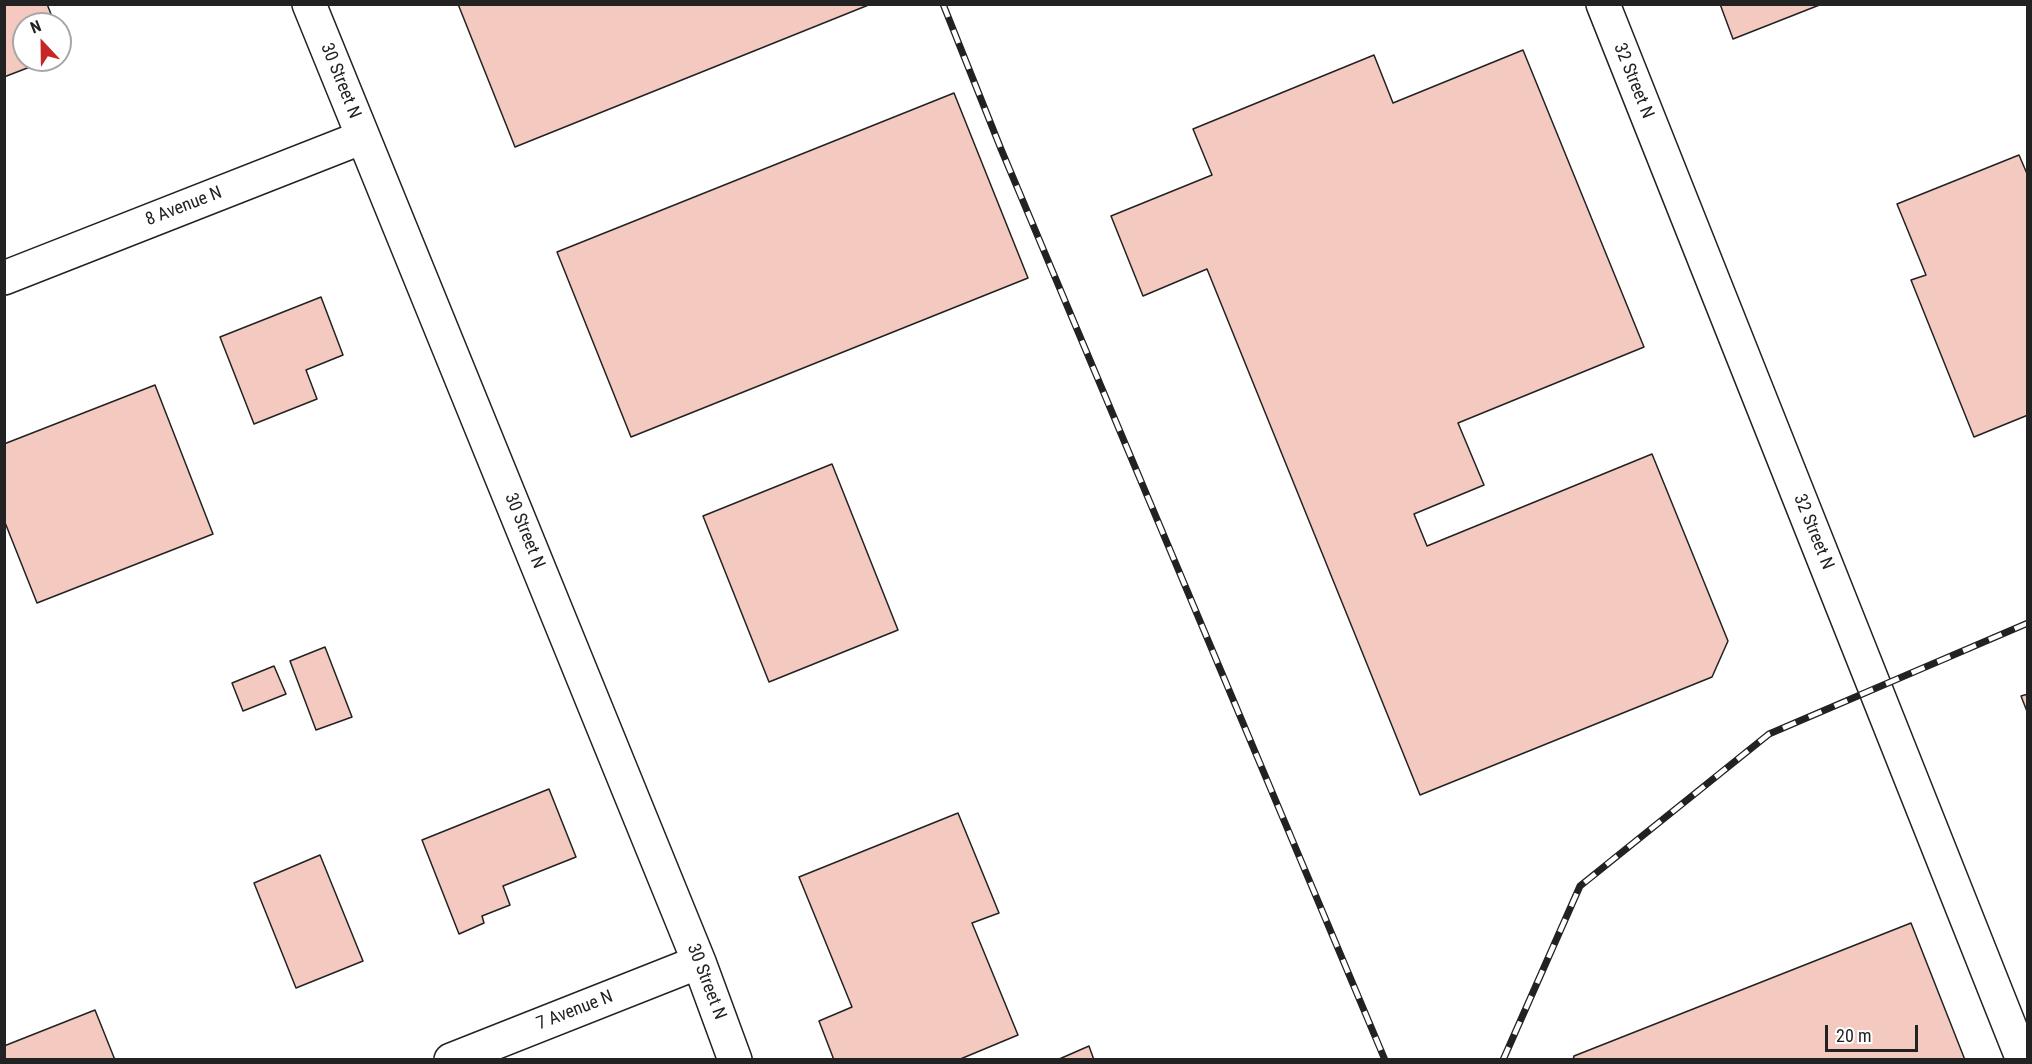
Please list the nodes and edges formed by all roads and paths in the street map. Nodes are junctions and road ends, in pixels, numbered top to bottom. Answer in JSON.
{"nodes":[{"id":1,"x":309,"y":4,"type":"edge"},
{"id":2,"x":1603,"y":4,"type":"edge"},
{"id":3,"x":363,"y":137,"type":"junction"},
{"id":4,"x":4,"y":278,"type":"edge"},
{"id":5,"x":699,"y":962,"type":"junction"},
{"id":6,"x":451,"y":1059,"type":"edge"},
{"id":7,"x":735,"y":1059,"type":"edge"},
{"id":8,"x":2023,"y":1059,"type":"edge"}],
"edges":[{"from":1,"to":3,"type":"street","name":"30 Street N"},
{"from":2,"to":8,"type":"street","name":"32 Street N"},
{"from":3,"to":4,"type":"street","name":"8 Avenue N"},
{"from":3,"to":5,"type":"street","name":"30 Street N"},
{"from":5,"to":6,"type":"street","name":"7 Avenue N"},
{"from":5,"to":7,"type":"street","name":"30 Street N"}]}
